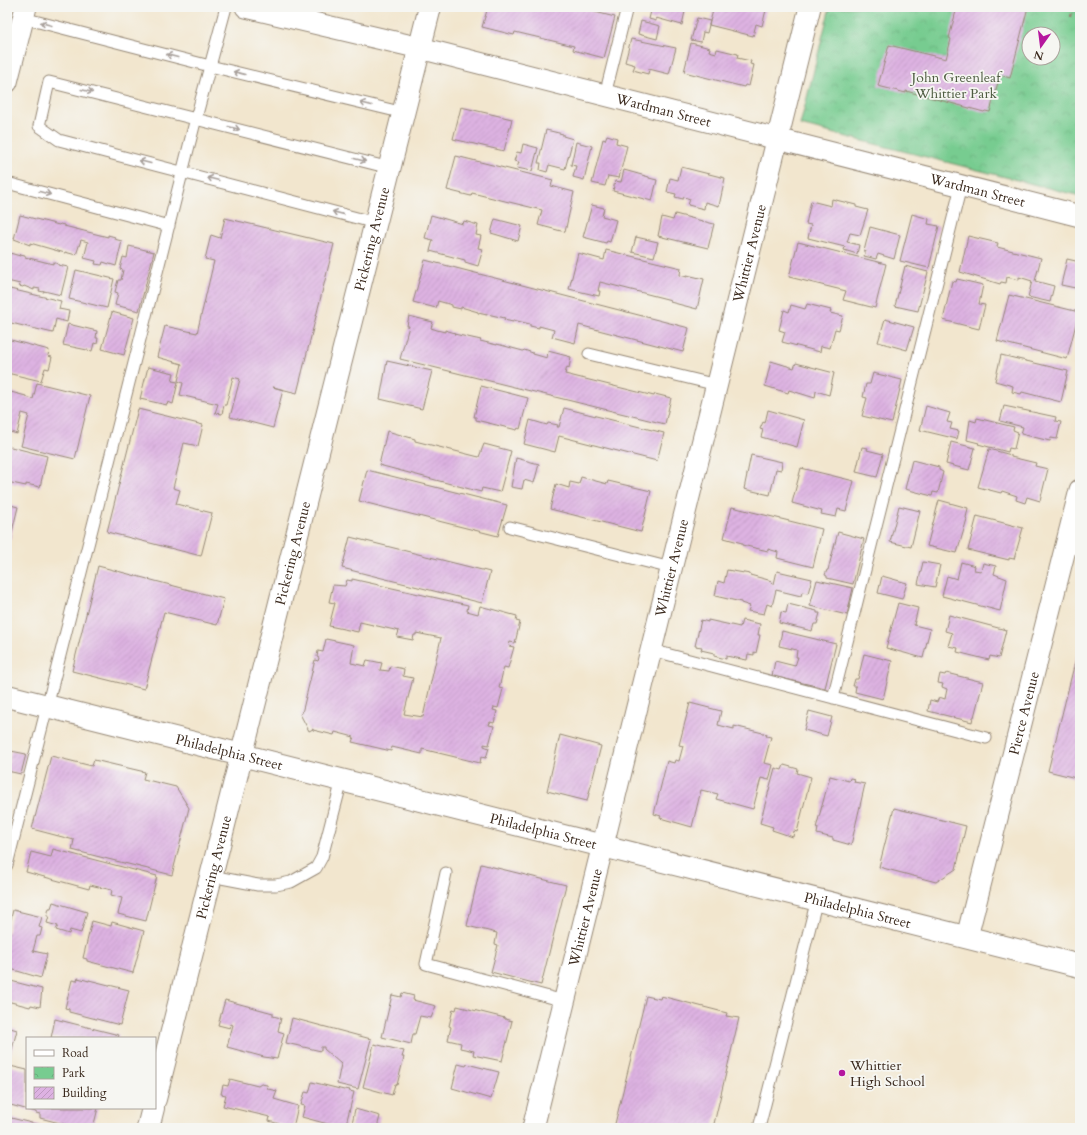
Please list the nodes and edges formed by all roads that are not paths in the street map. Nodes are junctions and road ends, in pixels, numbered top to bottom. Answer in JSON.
{"nodes":[{"id":1,"x":226,"y":7,"type":"edge"},
{"id":2,"x":246,"y":7,"type":"edge"},
{"id":3,"x":430,"y":7,"type":"edge"},
{"id":4,"x":627,"y":7,"type":"edge"},
{"id":5,"x":810,"y":7,"type":"edge"},
{"id":6,"x":25,"y":12,"type":"edge"},
{"id":7,"x":420,"y":48,"type":"junction"},
{"id":8,"x":210,"y":66,"type":"junction"},
{"id":9,"x":7,"y":82,"type":"edge"},
{"id":10,"x":605,"y":96,"type":"junction"},
{"id":11,"x":404,"y":113,"type":"junction"},
{"id":12,"x":196,"y":118,"type":"junction"},
{"id":13,"x":778,"y":140,"type":"junction"},
{"id":14,"x":390,"y":168,"type":"junction"},
{"id":15,"x":183,"y":171,"type":"junction"},
{"id":16,"x":7,"y":184,"type":"edge"},
{"id":17,"x":961,"y":186,"type":"junction"},
{"id":18,"x":1080,"y":216,"type":"edge"},
{"id":19,"x":376,"y":223,"type":"junction"},
{"id":20,"x":169,"y":226,"type":"junction"},
{"id":21,"x":589,"y":354,"type":"dead end"},
{"id":22,"x":717,"y":385,"type":"junction"},
{"id":23,"x":1079,"y":496,"type":"edge"},
{"id":24,"x":510,"y":527,"type":"dead end"},
{"id":25,"x":671,"y":568,"type":"junction"},
{"id":26,"x":651,"y":650,"type":"junction"},
{"id":27,"x":7,"y":696,"type":"edge"},
{"id":28,"x":833,"y":698,"type":"junction"},
{"id":29,"x":47,"y":706,"type":"junction"},
{"id":30,"x":986,"y":738,"type":"dead end"},
{"id":31,"x":241,"y":755,"type":"junction"},
{"id":32,"x":342,"y":780,"type":"junction"},
{"id":33,"x":602,"y":846,"type":"junction"},
{"id":34,"x":7,"y":864,"type":"edge"},
{"id":35,"x":446,"y":873,"type":"dead end"},
{"id":36,"x":211,"y":876,"type":"junction"},
{"id":37,"x":817,"y":899,"type":"junction"},
{"id":38,"x":967,"y":937,"type":"junction"},
{"id":39,"x":1080,"y":966,"type":"edge"},
{"id":40,"x":564,"y":1001,"type":"junction"},
{"id":41,"x":156,"y":1095,"type":"edge"},
{"id":42,"x":153,"y":1109,"type":"edge"},
{"id":43,"x":148,"y":1128,"type":"edge"},
{"id":44,"x":533,"y":1128,"type":"edge"},
{"id":45,"x":759,"y":1128,"type":"edge"}],
"edges":[{"from":1,"to":8,"type":"lane"},
{"from":2,"to":7,"type":"street","name":"Wardman Street"},
{"from":3,"to":7,"type":"street","name":"Pickering Avenue"},
{"from":4,"to":10,"type":"lane"},
{"from":5,"to":13,"type":"street","name":"Whittier Avenue"},
{"from":8,"to":6,"type":"lane","one_way":true},
{"from":6,"to":9,"type":"street"},
{"from":7,"to":10,"type":"street","name":"Wardman Street"},
{"from":7,"to":11,"type":"street","name":"Pickering Avenue"},
{"from":11,"to":8,"type":"lane","one_way":true},
{"from":8,"to":12,"type":"lane"},
{"from":10,"to":13,"type":"street","name":"Wardman Street"},
{"from":11,"to":14,"type":"street","name":"Pickering Avenue"},
{"from":12,"to":14,"type":"lane","one_way":true},
{"from":12,"to":15,"type":"lane"},
{"from":15,"to":12,"type":"lane","one_way":true},
{"from":13,"to":17,"type":"street","name":"Wardman Street"},
{"from":13,"to":22,"type":"street","name":"Whittier Avenue"},
{"from":14,"to":19,"type":"street","name":"Pickering Avenue"},
{"from":19,"to":15,"type":"lane","one_way":true},
{"from":15,"to":20,"type":"lane"},
{"from":16,"to":20,"type":"lane","one_way":true},
{"from":17,"to":18,"type":"street","name":"Wardman Street"},
{"from":17,"to":28,"type":"lane"},
{"from":19,"to":31,"type":"street","name":"Pickering Avenue"},
{"from":20,"to":29,"type":"lane"},
{"from":21,"to":22,"type":"lane"},
{"from":22,"to":25,"type":"street","name":"Whittier Avenue"},
{"from":23,"to":38,"type":"street","name":"Pierce Avenue"},
{"from":24,"to":25,"type":"lane"},
{"from":25,"to":26,"type":"street","name":"Whittier Avenue"},
{"from":26,"to":28,"type":"lane"},
{"from":26,"to":33,"type":"street","name":"Whittier Avenue"},
{"from":27,"to":29,"type":"street","name":"Philadelphia Street"},
{"from":28,"to":30,"type":"lane"},
{"from":29,"to":31,"type":"street","name":"Philadelphia Street"},
{"from":29,"to":34,"type":"lane"},
{"from":31,"to":32,"type":"street","name":"Philadelphia Street"},
{"from":31,"to":36,"type":"street","name":"Pickering Avenue"},
{"from":32,"to":33,"type":"street","name":"Philadelphia Street"},
{"from":32,"to":36,"type":"lane"},
{"from":33,"to":37,"type":"street","name":"Philadelphia Street"},
{"from":33,"to":40,"type":"street","name":"Whittier Avenue"},
{"from":35,"to":40,"type":"lane"},
{"from":36,"to":41,"type":"street","name":"Pickering Avenue"},
{"from":37,"to":38,"type":"street","name":"Philadelphia Street"},
{"from":37,"to":45,"type":"lane"},
{"from":38,"to":39,"type":"street","name":"Philadelphia Street"},
{"from":40,"to":44,"type":"street","name":"Whittier Avenue"},
{"from":42,"to":43,"type":"street"}]}
